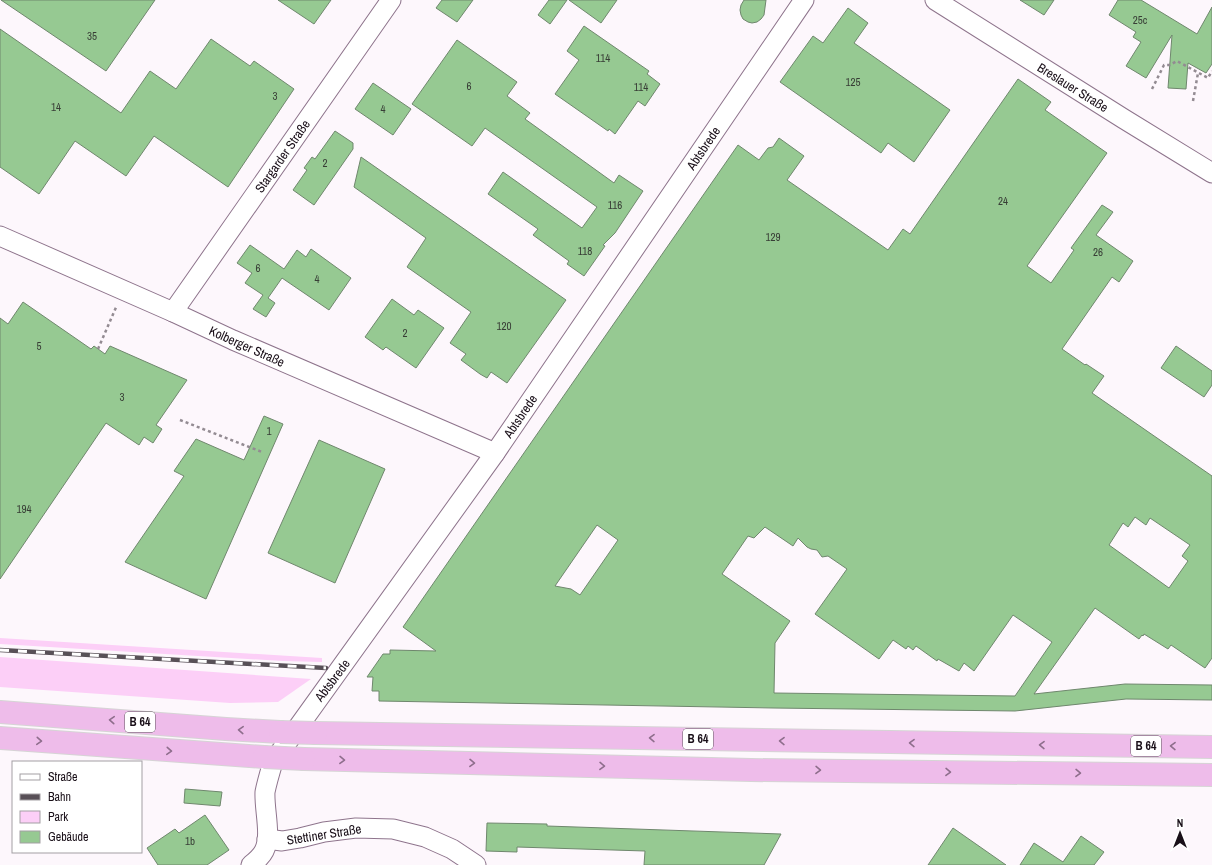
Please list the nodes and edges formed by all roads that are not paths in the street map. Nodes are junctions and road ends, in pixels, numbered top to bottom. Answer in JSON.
{"nodes":[{"id":1,"x":390,"y":0,"type":"edge"},
{"id":2,"x":804,"y":0,"type":"edge"},
{"id":3,"x":935,"y":0,"type":"edge"},
{"id":4,"x":1210,"y":167,"type":"edge"},
{"id":5,"x":0,"y":236,"type":"edge"},
{"id":6,"x":173,"y":312,"type":"junction"},
{"id":7,"x":495,"y":453,"type":"junction"},
{"id":8,"x":0,"y":712,"type":"edge"},
{"id":9,"x":0,"y":738,"type":"edge"},
{"id":10,"x":1212,"y":747,"type":"edge"},
{"id":11,"x":1212,"y":775,"type":"edge"},
{"id":12,"x":267,"y":839,"type":"junction"},
{"id":13,"x":251,"y":865,"type":"edge"},
{"id":14,"x":476,"y":865,"type":"edge"}],
"edges":[{"from":1,"to":6,"type":"street","name":"Stargarder Straße"},
{"from":2,"to":7,"type":"street","name":"Abtsbrede"},
{"from":3,"to":4,"type":"street","name":"Breslauer Straße"},
{"from":5,"to":6,"type":"street","name":"Kolberger Straße"},
{"from":6,"to":7,"type":"street","name":"Kolberger Straße"},
{"from":7,"to":12,"type":"street","name":"Abtsbrede"},
{"from":10,"to":8,"type":"highway","number":"B 64","one_way":true,"bridge":true},
{"from":9,"to":11,"type":"highway","number":"B 64","one_way":true,"bridge":true},
{"from":12,"to":13,"type":"street"},
{"from":12,"to":14,"type":"street","name":"Stettiner Straße"}]}
